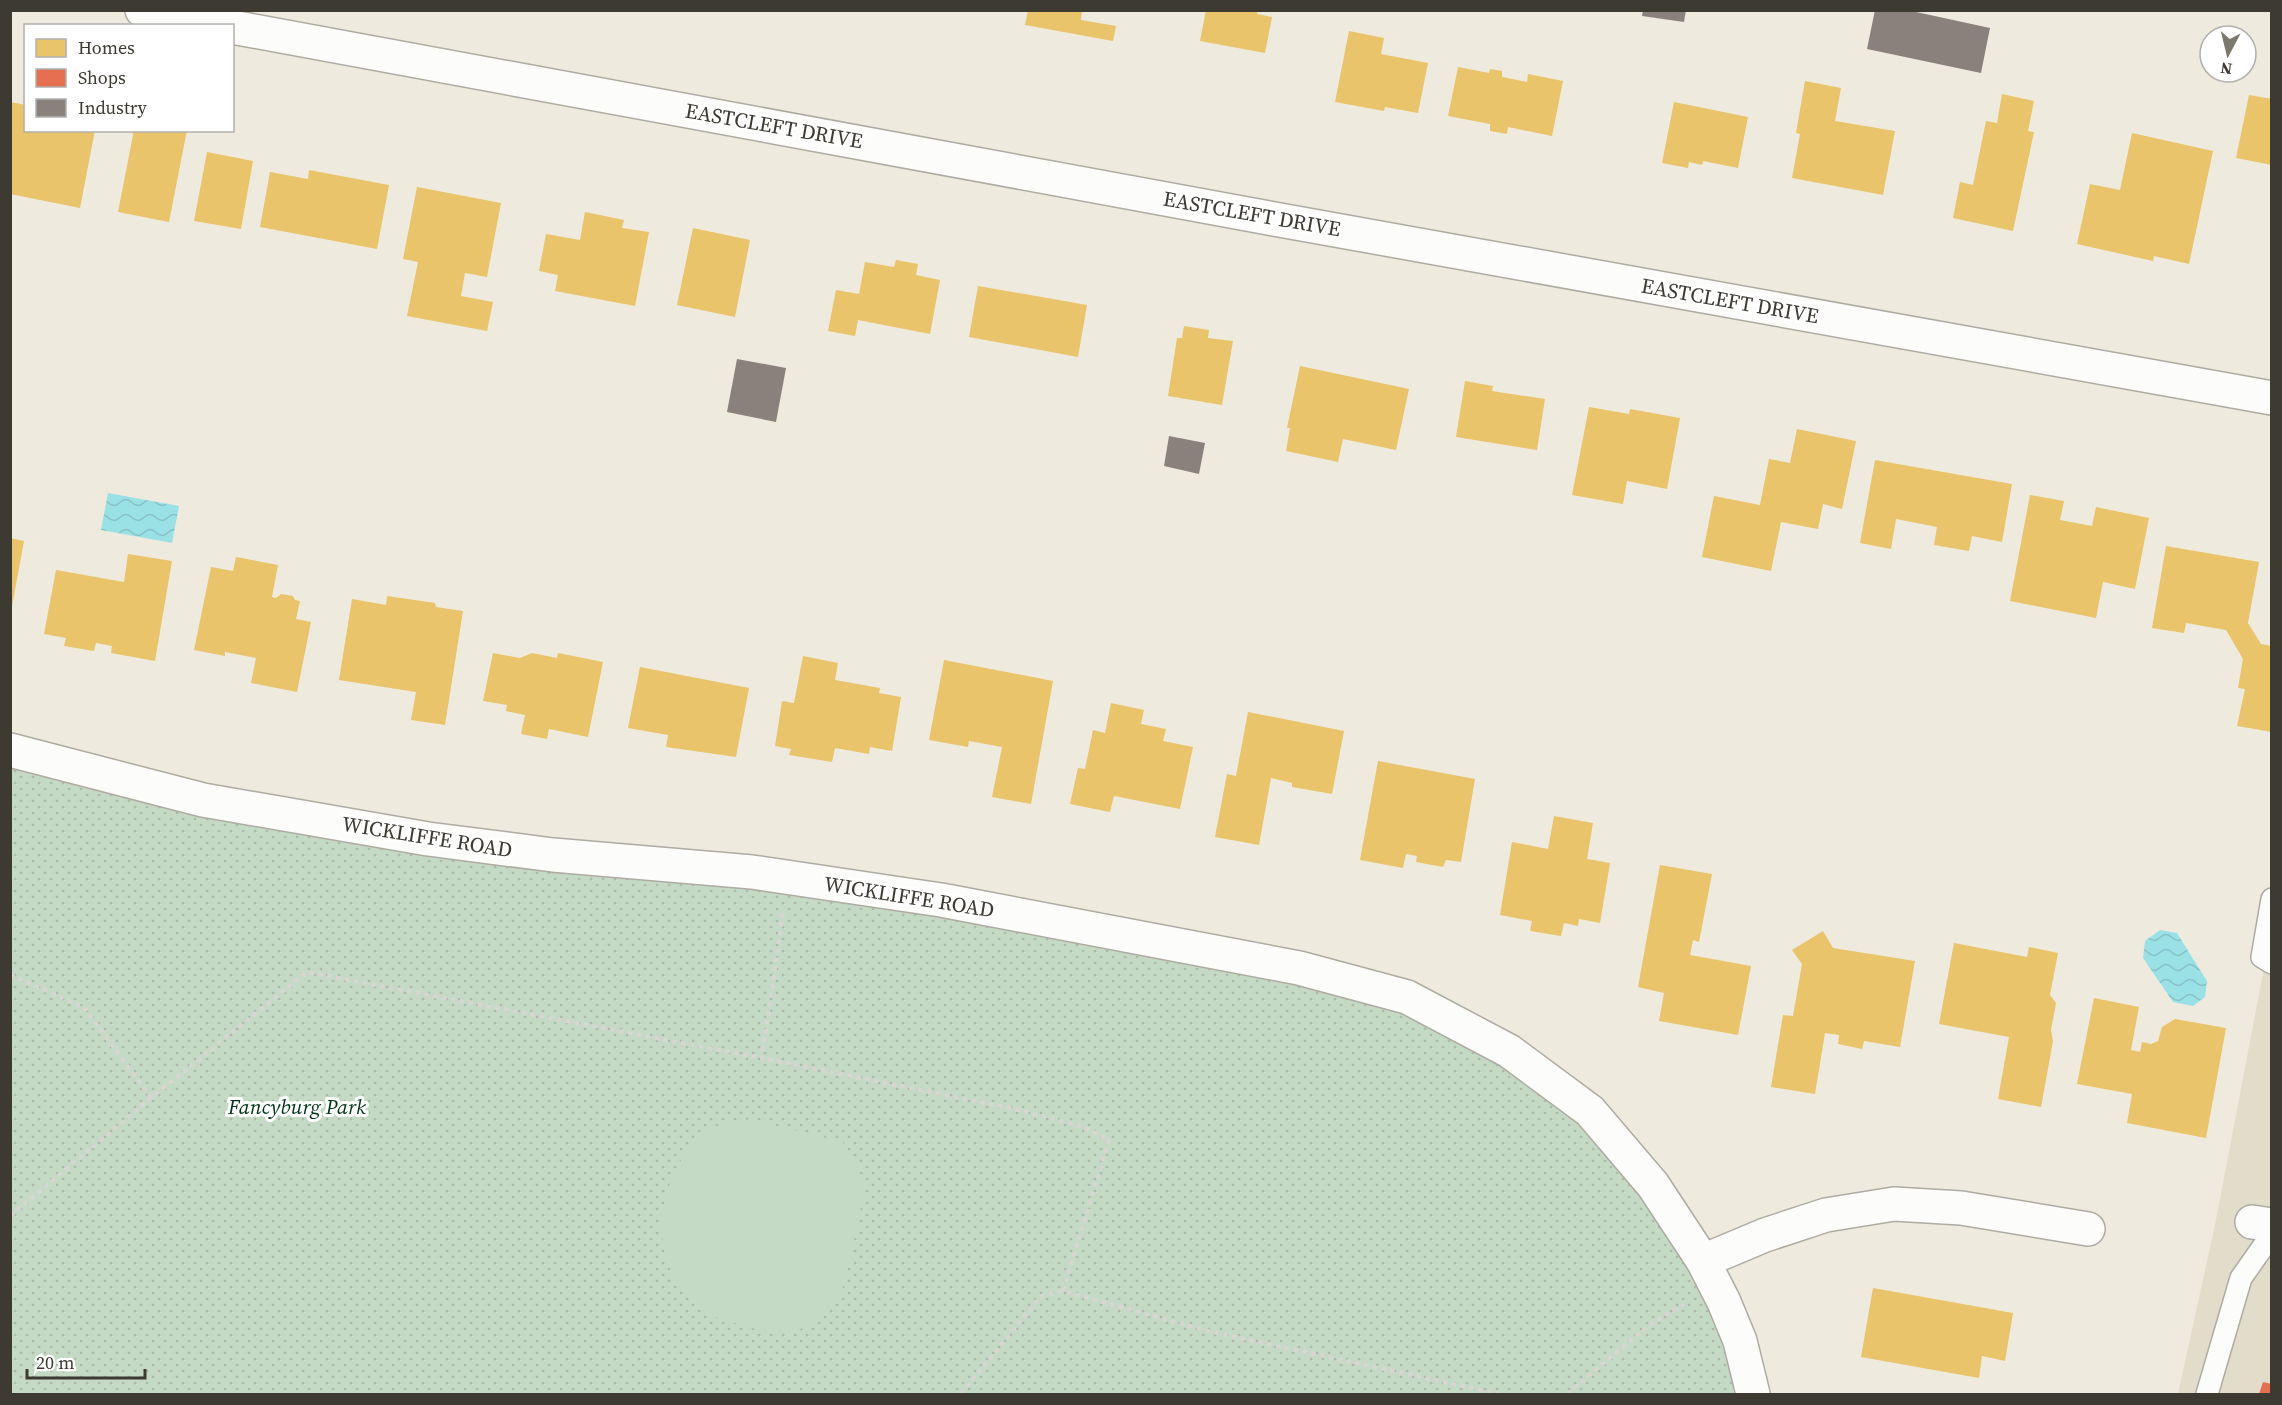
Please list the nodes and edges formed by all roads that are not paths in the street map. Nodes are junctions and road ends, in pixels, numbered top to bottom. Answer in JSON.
{"nodes":[{"id":1,"x":142,"y":10,"type":"edge"},
{"id":2,"x":213,"y":24,"type":"edge"},
{"id":3,"x":234,"y":27,"type":"edge"},
{"id":4,"x":2271,"y":398,"type":"edge"},
{"id":5,"x":10,"y":750,"type":"edge"},
{"id":6,"x":2271,"y":899,"type":"edge"},
{"id":7,"x":2271,"y":963,"type":"edge"},
{"id":8,"x":2265,"y":1227,"type":"edge"},
{"id":9,"x":2088,"y":1229,"type":"dead end"},
{"id":10,"x":1703,"y":1261,"type":"junction"},
{"id":11,"x":1753,"y":1395,"type":"edge"},
{"id":12,"x":2207,"y":1395,"type":"edge"}],
"edges":[{"from":1,"to":2,"type":"street"},
{"from":3,"to":4,"type":"street","name":"EASTCLEFT DRIVE"},
{"from":5,"to":10,"type":"street","name":"WICKLIFFE ROAD"},
{"from":6,"to":7,"type":"lane"},
{"from":8,"to":12,"type":"lane"},
{"from":9,"to":10,"type":"street"},
{"from":10,"to":11,"type":"street","name":"WICKLIFFE ROAD"}]}
